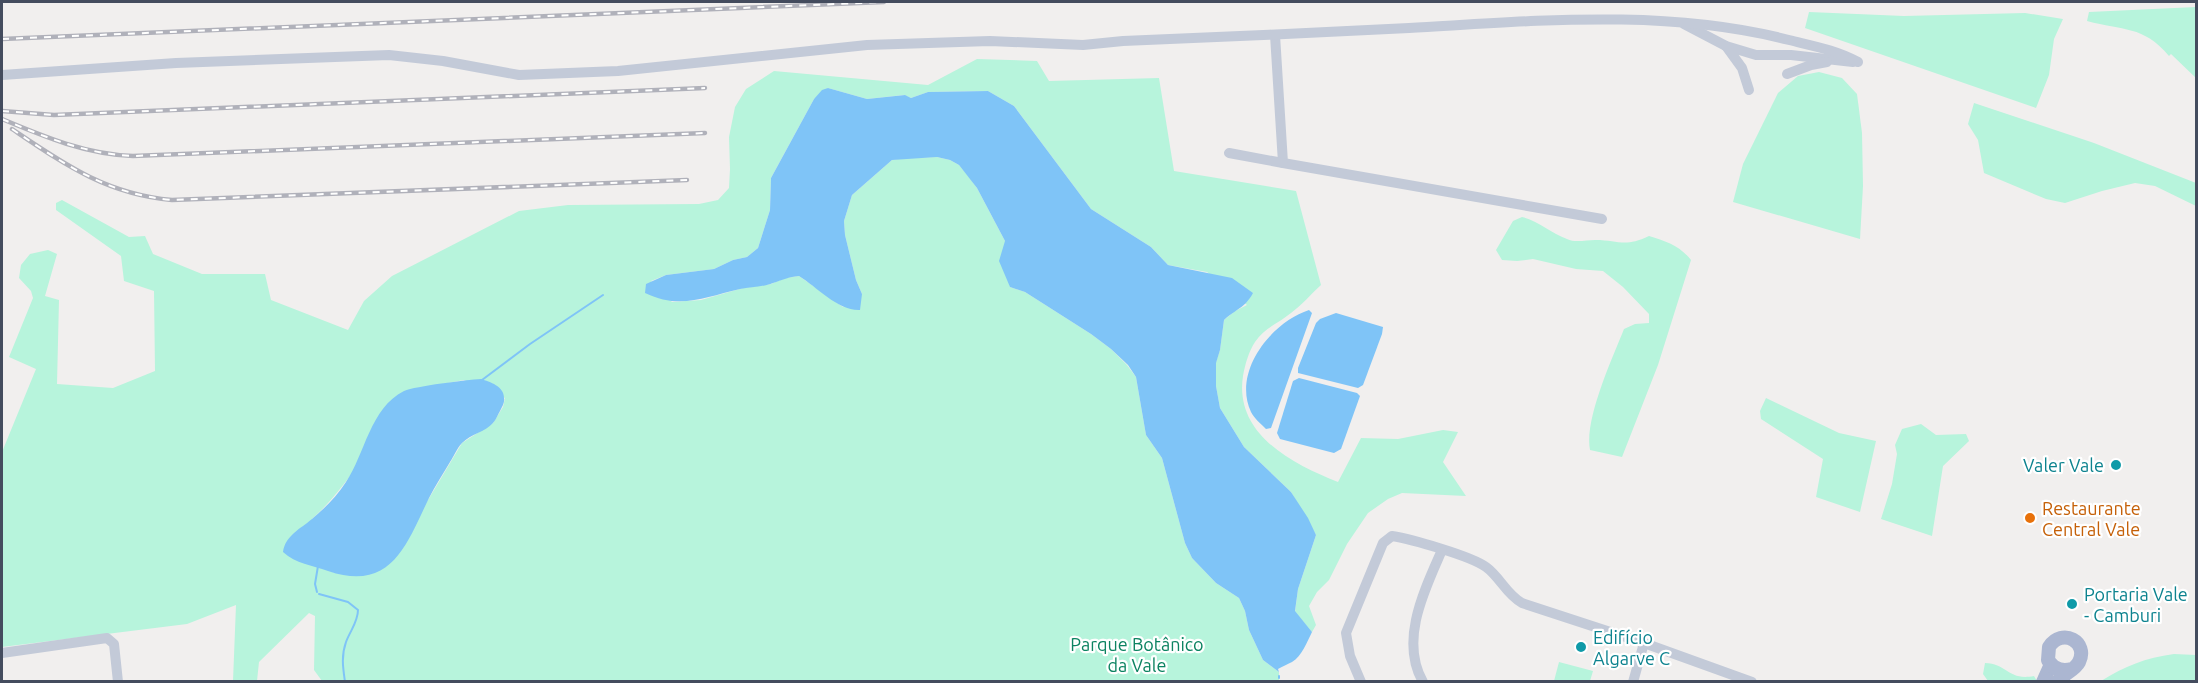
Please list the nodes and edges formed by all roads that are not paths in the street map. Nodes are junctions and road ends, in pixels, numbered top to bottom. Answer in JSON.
{"nodes":[{"id":1,"x":1678,"y":21,"type":"junction"},
{"id":2,"x":1275,"y":35,"type":"junction"},
{"id":3,"x":1726,"y":46,"type":"junction"},
{"id":4,"x":1839,"y":61,"type":"junction"},
{"id":5,"x":1787,"y":74,"type":"dead end"},
{"id":6,"x":2,"y":75,"type":"edge"},
{"id":7,"x":1749,"y":90,"type":"dead end"},
{"id":8,"x":1228,"y":153,"type":"dead end"},
{"id":9,"x":1283,"y":163,"type":"junction"},
{"id":10,"x":1602,"y":219,"type":"dead end"},
{"id":11,"x":1442,"y":550,"type":"junction"},
{"id":12,"x":1644,"y":643,"type":"junction"},
{"id":13,"x":2,"y":653,"type":"edge"},
{"id":14,"x":2050,"y":664,"type":"junction"},
{"id":15,"x":2072,"y":669,"type":"junction"},
{"id":16,"x":118,"y":681,"type":"edge"},
{"id":17,"x":1361,"y":681,"type":"edge"},
{"id":18,"x":1423,"y":681,"type":"edge"},
{"id":19,"x":1633,"y":681,"type":"edge"},
{"id":20,"x":1752,"y":681,"type":"edge"},
{"id":21,"x":2043,"y":681,"type":"edge"},
{"id":22,"x":2057,"y":681,"type":"edge"}],
"edges":[{"from":1,"to":2,"type":"street"},
{"from":1,"to":3,"type":"street"},
{"from":1,"to":4,"type":"street"},
{"from":2,"to":6,"type":"street"},
{"from":2,"to":9,"type":"street"},
{"from":3,"to":4,"type":"street"},
{"from":3,"to":7,"type":"street"},
{"from":4,"to":5,"type":"street"},
{"from":8,"to":9,"type":"street"},
{"from":9,"to":10,"type":"street"},
{"from":11,"to":12,"type":"street"},
{"from":11,"to":17,"type":"street"},
{"from":11,"to":18,"type":"street"},
{"from":12,"to":19,"type":"street"},
{"from":12,"to":20,"type":"street"},
{"from":13,"to":16,"type":"street"},
{"from":14,"to":15,"type":"main road"},
{"from":14,"to":15,"type":"main road"},
{"from":14,"to":21,"type":"main road"},
{"from":15,"to":22,"type":"main road"}]}
